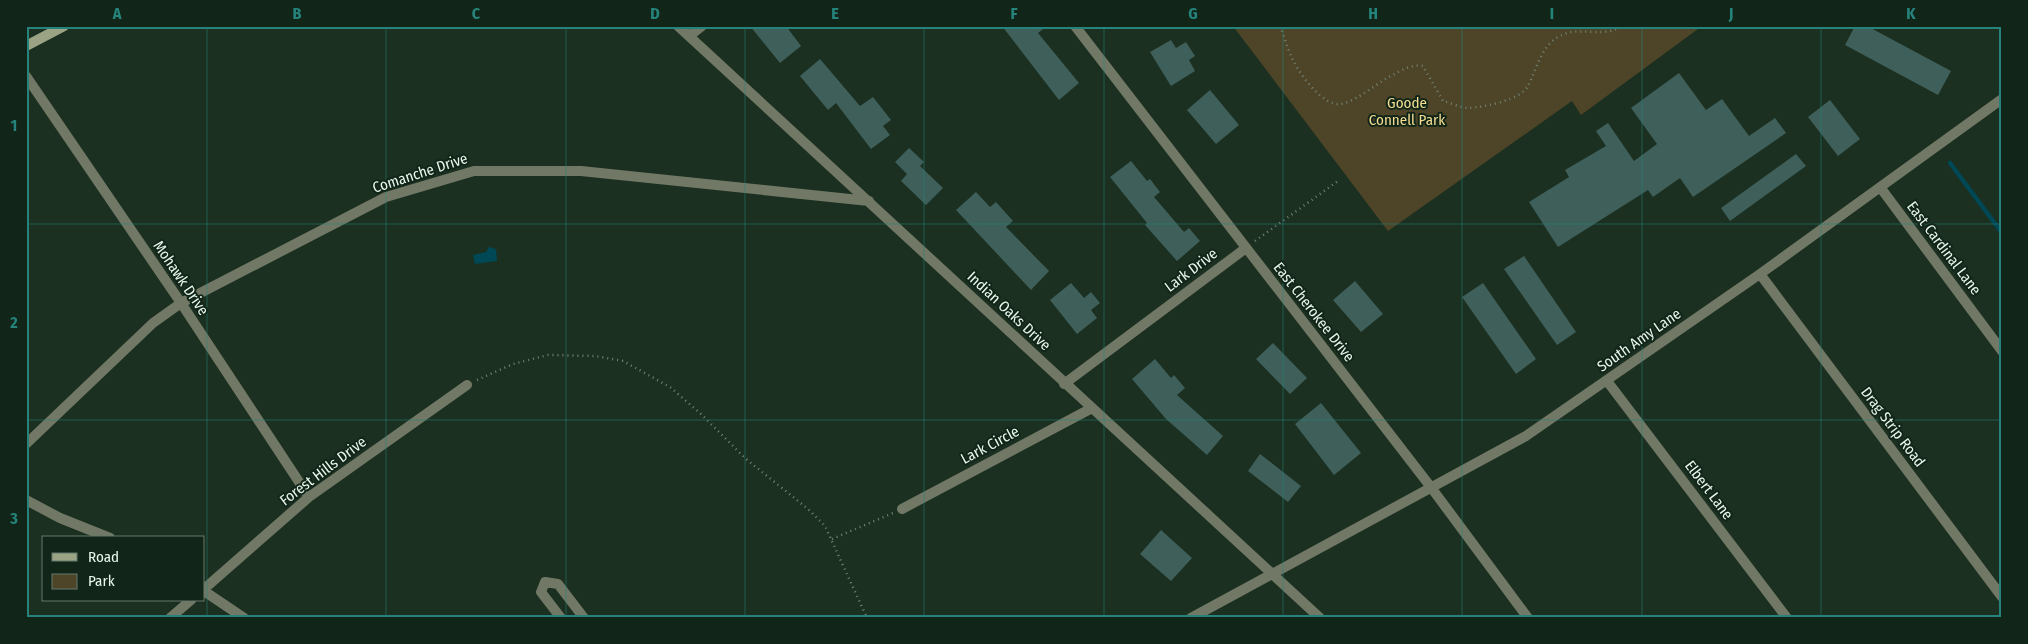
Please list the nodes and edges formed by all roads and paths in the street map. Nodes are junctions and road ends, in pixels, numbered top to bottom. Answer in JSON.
{"nodes":[{"id":1,"x":64,"y":26,"type":"edge"},
{"id":2,"x":678,"y":26,"type":"edge"},
{"id":3,"x":702,"y":26,"type":"edge"},
{"id":4,"x":1075,"y":26,"type":"edge"},
{"id":5,"x":1280,"y":26,"type":"edge"},
{"id":6,"x":1622,"y":26,"type":"edge"},
{"id":7,"x":689,"y":36,"type":"junction"},
{"id":8,"x":26,"y":46,"type":"edge"},
{"id":9,"x":26,"y":76,"type":"edge"},
{"id":10,"x":2002,"y":99,"type":"edge"},
{"id":11,"x":1338,"y":181,"type":"dead end"},
{"id":12,"x":1880,"y":187,"type":"junction"},
{"id":13,"x":869,"y":201,"type":"junction"},
{"id":14,"x":1246,"y":248,"type":"junction"},
{"id":15,"x":1760,"y":274,"type":"junction"},
{"id":16,"x":181,"y":303,"type":"junction"},
{"id":17,"x":2002,"y":351,"type":"edge"},
{"id":18,"x":1607,"y":381,"type":"junction"},
{"id":19,"x":1064,"y":384,"type":"junction"},
{"id":20,"x":467,"y":385,"type":"joint"},
{"id":21,"x":1092,"y":408,"type":"junction"},
{"id":22,"x":26,"y":444,"type":"edge"},
{"id":23,"x":1430,"y":486,"type":"junction"},
{"id":24,"x":309,"y":498,"type":"junction"},
{"id":25,"x":26,"y":500,"type":"edge"},
{"id":26,"x":902,"y":509,"type":"joint"},
{"id":27,"x":105,"y":536,"type":"edge"},
{"id":28,"x":832,"y":539,"type":"junction"},
{"id":29,"x":1273,"y":573,"type":"junction"},
{"id":30,"x":205,"y":589,"type":"edge"},
{"id":31,"x":205,"y":591,"type":"edge"},
{"id":32,"x":2002,"y":597,"type":"edge"},
{"id":33,"x":189,"y":602,"type":"edge"},
{"id":34,"x":170,"y":618,"type":"edge"},
{"id":35,"x":244,"y":618,"type":"edge"},
{"id":36,"x":560,"y":618,"type":"edge"},
{"id":37,"x":584,"y":618,"type":"edge"},
{"id":38,"x":867,"y":618,"type":"edge"},
{"id":39,"x":1191,"y":618,"type":"edge"},
{"id":40,"x":1320,"y":618,"type":"edge"},
{"id":41,"x":1528,"y":618,"type":"edge"},
{"id":42,"x":1787,"y":618,"type":"edge"}],
"edges":[{"from":1,"to":8,"type":"street"},
{"from":2,"to":7,"type":"street","name":"Indian Oaks Drive"},
{"from":3,"to":7,"type":"street"},
{"from":4,"to":14,"type":"street","name":"East Cherokee Drive"},
{"from":5,"to":6,"type":"path"},
{"from":7,"to":13,"type":"street","name":"Indian Oaks Drive"},
{"from":9,"to":16,"type":"street","name":"Mohawk Drive"},
{"from":10,"to":12,"type":"street","name":"South Amy Lane"},
{"from":11,"to":14,"type":"path"},
{"from":12,"to":15,"type":"street","name":"South Amy Lane"},
{"from":12,"to":17,"type":"street","name":"East Cardinal Lane"},
{"from":13,"to":16,"type":"street","name":"Comanche Drive"},
{"from":13,"to":19,"type":"street","name":"Indian Oaks Drive"},
{"from":14,"to":19,"type":"street","name":"Lark Drive"},
{"from":14,"to":23,"type":"street","name":"East Cherokee Drive"},
{"from":15,"to":18,"type":"street","name":"South Amy Lane"},
{"from":15,"to":32,"type":"street","name":"Drag Strip Road"},
{"from":16,"to":22,"type":"street","name":"Comanche Drive"},
{"from":16,"to":24,"type":"street","name":"Mohawk Drive"},
{"from":18,"to":23,"type":"street","name":"South Amy Lane"},
{"from":18,"to":42,"type":"street","name":"Elbert Lane"},
{"from":19,"to":21,"type":"street","name":"Indian Oaks Drive"},
{"from":20,"to":24,"type":"street","name":"Forest Hills Drive"},
{"from":20,"to":28,"type":"path"},
{"from":21,"to":26,"type":"street","name":"Lark Circle"},
{"from":21,"to":29,"type":"street","name":"Indian Oaks Drive"},
{"from":23,"to":29,"type":"street","name":"South Amy Lane"},
{"from":23,"to":41,"type":"street","name":"East Cherokee Drive"},
{"from":24,"to":30,"type":"street","name":"Forest Hills Drive"},
{"from":25,"to":27,"type":"street"},
{"from":26,"to":28,"type":"path"},
{"from":28,"to":38,"type":"path"},
{"from":29,"to":39,"type":"street"},
{"from":29,"to":40,"type":"street","name":"Indian Oaks Drive"},
{"from":31,"to":35,"type":"street"},
{"from":33,"to":34,"type":"street"},
{"from":36,"to":37,"type":"street"}]}
